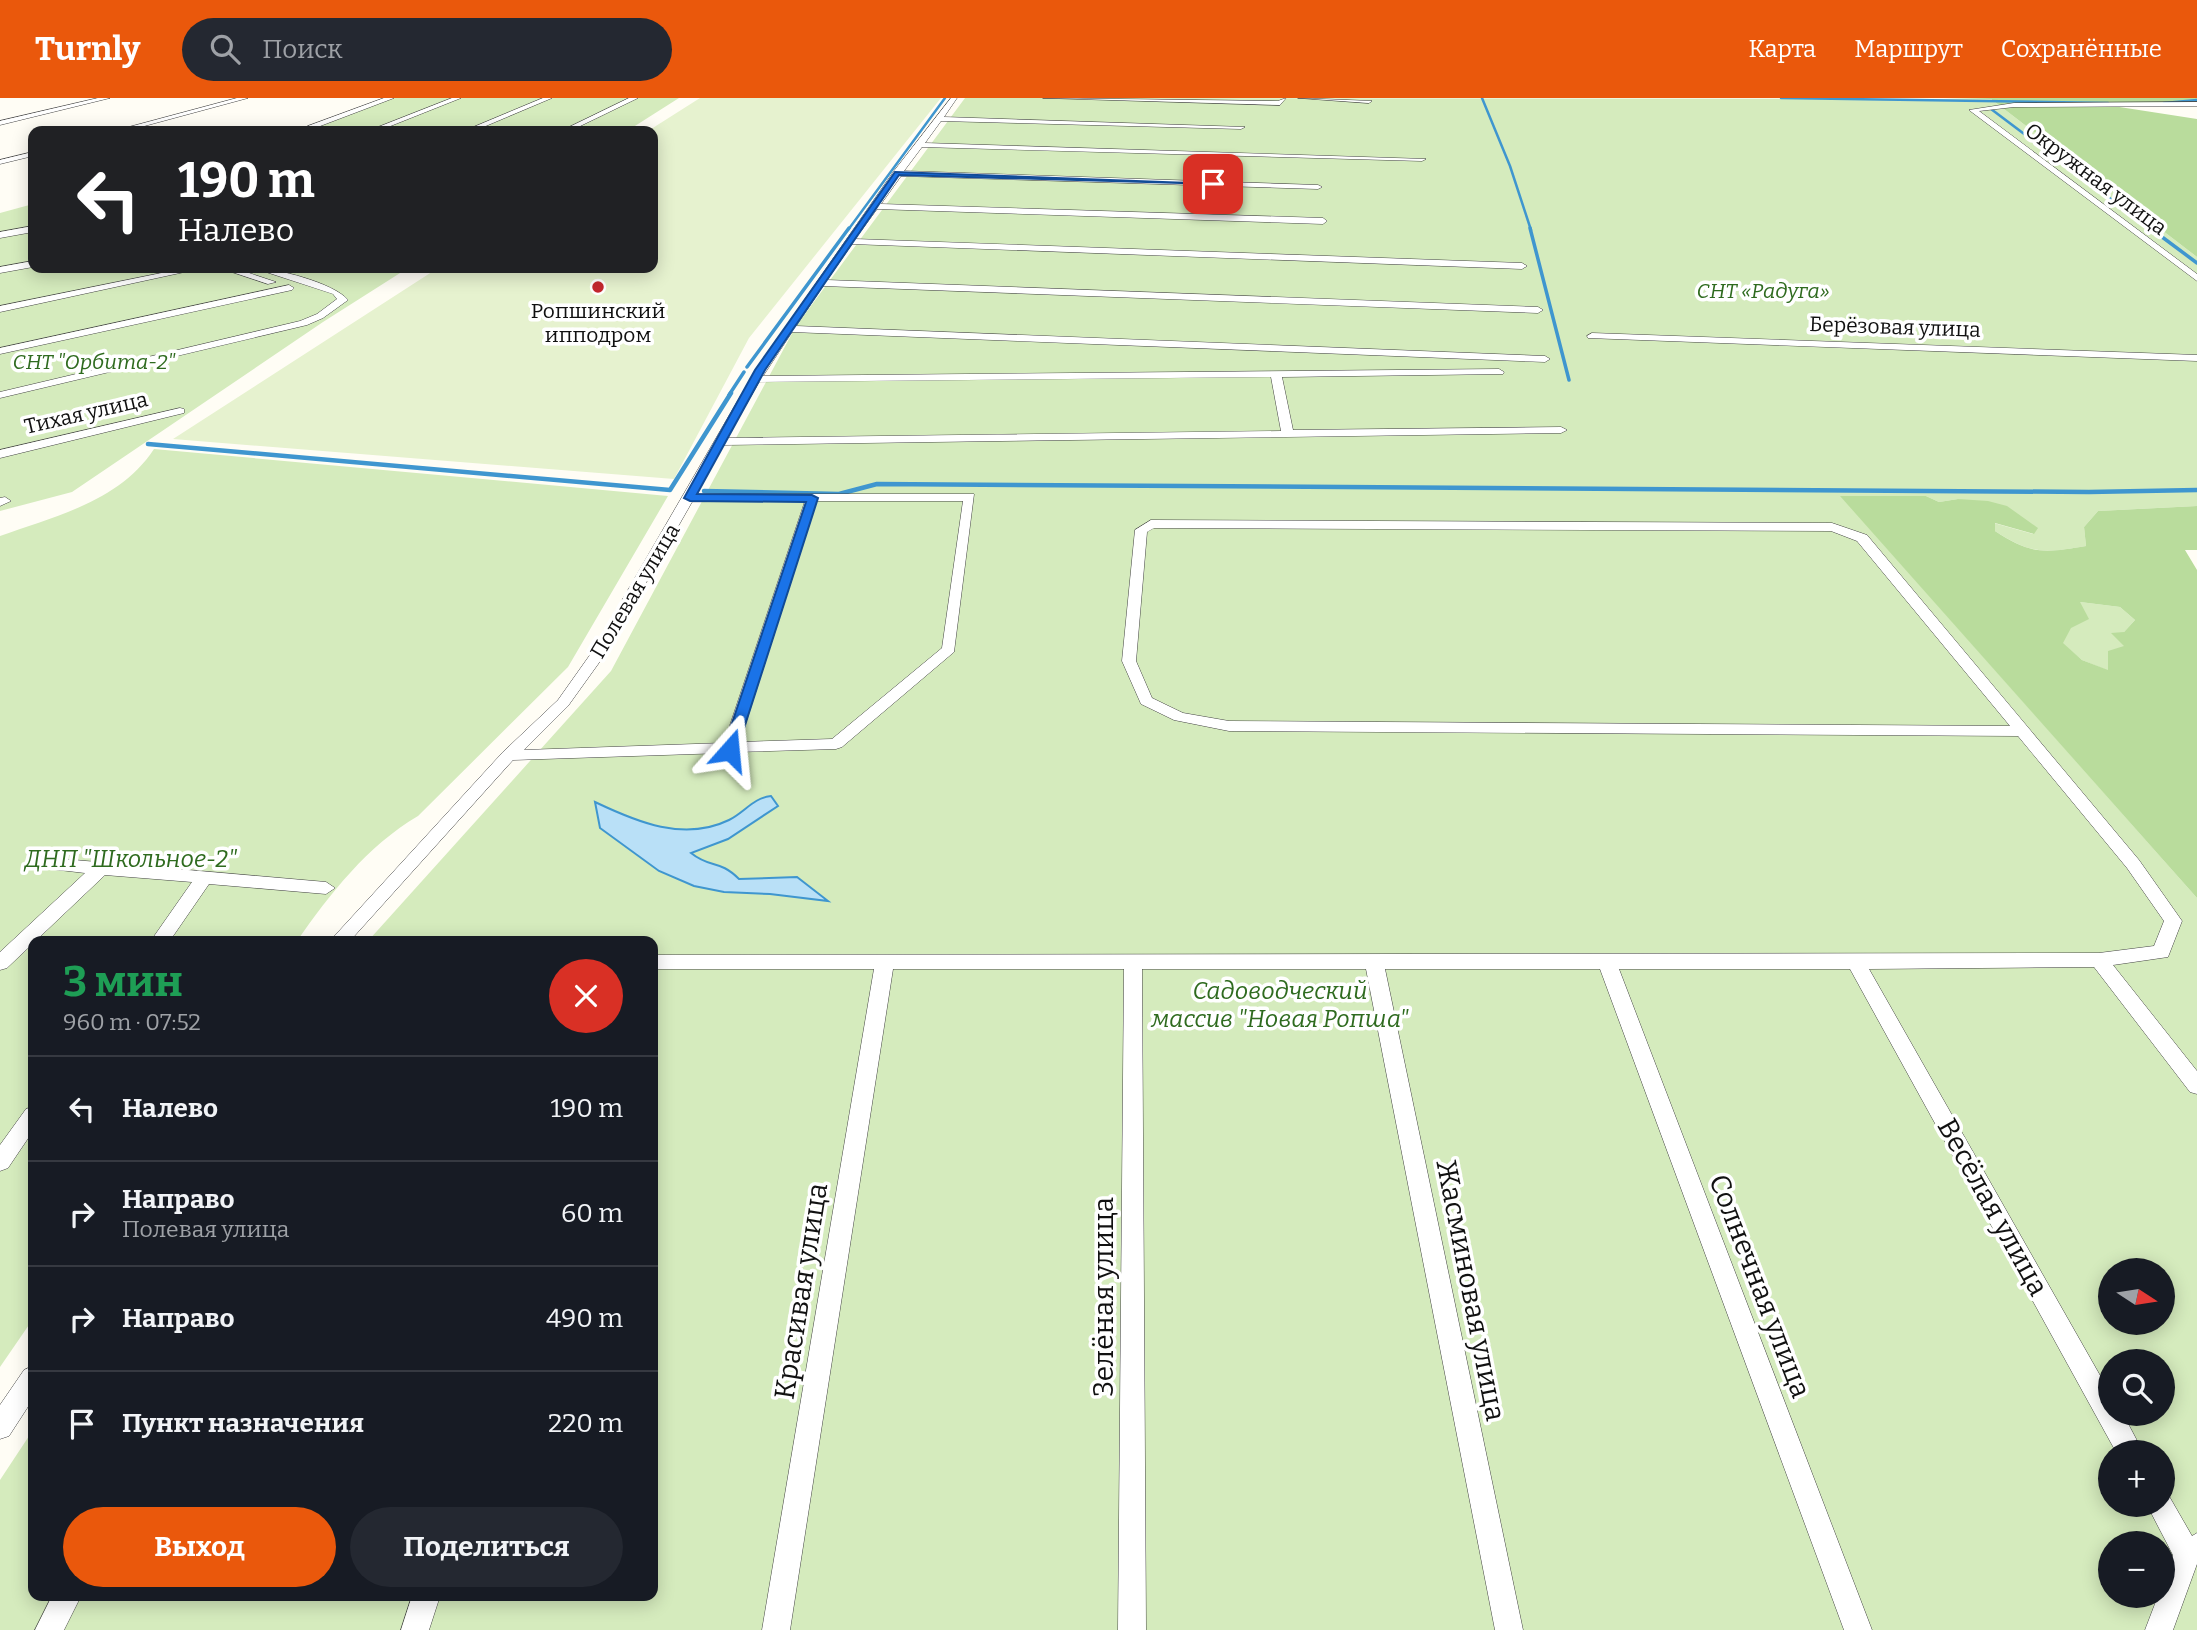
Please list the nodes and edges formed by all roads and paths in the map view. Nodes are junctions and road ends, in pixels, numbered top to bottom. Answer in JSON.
{"nodes":[{"id":1,"x":107,"y":98,"type":"edge"},
{"id":2,"x":245,"y":98,"type":"edge"},
{"id":3,"x":391,"y":98,"type":"edge"},
{"id":4,"x":458,"y":98,"type":"edge"},
{"id":5,"x":549,"y":98,"type":"edge"},
{"id":6,"x":635,"y":98,"type":"edge"},
{"id":7,"x":954,"y":98,"type":"edge"},
{"id":8,"x":1046,"y":98,"type":"edge"},
{"id":9,"x":1283,"y":98,"type":"edge"},
{"id":10,"x":1301,"y":98,"type":"edge"},
{"id":11,"x":1369,"y":101,"type":"dead end"},
{"id":12,"x":2197,"y":104,"type":"edge"},
{"id":13,"x":939,"y":119,"type":"junction"},
{"id":14,"x":0,"y":123,"type":"edge"},
{"id":15,"x":137,"y":126,"type":"edge"},
{"id":16,"x":312,"y":126,"type":"dead end"},
{"id":17,"x":385,"y":126,"type":"edge"},
{"id":18,"x":480,"y":126,"type":"edge"},
{"id":19,"x":576,"y":126,"type":"edge"},
{"id":20,"x":1241,"y":127,"type":"dead end"},
{"id":21,"x":918,"y":145,"type":"junction"},
{"id":22,"x":28,"y":154,"type":"edge"},
{"id":23,"x":1422,"y":159,"type":"dead end"},
{"id":24,"x":0,"y":162,"type":"edge"},
{"id":25,"x":897,"y":173,"type":"junction"},
{"id":26,"x":1318,"y":187,"type":"dead end"},
{"id":27,"x":874,"y":206,"type":"junction"},
{"id":28,"x":1323,"y":221,"type":"dead end"},
{"id":29,"x":28,"y":230,"type":"edge"},
{"id":30,"x":0,"y":235,"type":"edge"},
{"id":31,"x":849,"y":241,"type":"junction"},
{"id":32,"x":28,"y":265,"type":"edge"},
{"id":33,"x":1522,"y":265,"type":"dead end"},
{"id":34,"x":0,"y":270,"type":"edge"},
{"id":35,"x":174,"y":273,"type":"edge"},
{"id":36,"x":241,"y":273,"type":"edge"},
{"id":37,"x":274,"y":273,"type":"edge"},
{"id":38,"x":2197,"y":278,"type":"edge"},
{"id":39,"x":819,"y":283,"type":"junction"},
{"id":40,"x":289,"y":288,"type":"junction"},
{"id":41,"x":334,"y":304,"type":"junction"},
{"id":42,"x":0,"y":309,"type":"edge"},
{"id":43,"x":1538,"y":310,"type":"dead end"},
{"id":44,"x":788,"y":329,"type":"junction"},
{"id":45,"x":1592,"y":336,"type":"dead end"},
{"id":46,"x":0,"y":351,"type":"edge"},
{"id":47,"x":2197,"y":358,"type":"edge"},
{"id":48,"x":1545,"y":359,"type":"dead end"},
{"id":49,"x":1499,"y":372,"type":"dead end"},
{"id":50,"x":1276,"y":374,"type":"junction"},
{"id":51,"x":756,"y":379,"type":"junction"},
{"id":52,"x":0,"y":395,"type":"edge"},
{"id":53,"x":180,"y":411,"type":"dead end"},
{"id":54,"x":1561,"y":430,"type":"dead end"},
{"id":55,"x":1288,"y":436,"type":"junction"},
{"id":56,"x":721,"y":442,"type":"junction"},
{"id":57,"x":0,"y":454,"type":"edge"},
{"id":58,"x":690,"y":498,"type":"junction"},
{"id":59,"x":812,"y":498,"type":"junction"},
{"id":60,"x":2022,"y":731,"type":"junction"},
{"id":61,"x":730,"y":750,"type":"junction"},
{"id":62,"x":509,"y":755,"type":"junction"},
{"id":63,"x":40,"y":863,"type":"dead end"},
{"id":64,"x":101,"y":869,"type":"junction"},
{"id":65,"x":205,"y":877,"type":"junction"},
{"id":66,"x":326,"y":888,"type":"dead end"},
{"id":67,"x":29,"y":936,"type":"edge"},
{"id":68,"x":163,"y":936,"type":"edge"},
{"id":69,"x":343,"y":936,"type":"edge"},
{"id":70,"x":28,"y":937,"type":"edge"},
{"id":71,"x":2099,"y":960,"type":"junction"},
{"id":72,"x":1374,"y":961,"type":"junction"},
{"id":73,"x":658,"y":962,"type":"edge"},
{"id":74,"x":885,"y":962,"type":"junction"},
{"id":75,"x":1606,"y":962,"type":"junction"},
{"id":76,"x":1856,"y":962,"type":"junction"},
{"id":77,"x":0,"y":963,"type":"edge"},
{"id":78,"x":1133,"y":963,"type":"junction"},
{"id":79,"x":2197,"y":1086,"type":"edge"},
{"id":80,"x":28,"y":1122,"type":"edge"},
{"id":81,"x":0,"y":1162,"type":"edge"},
{"id":82,"x":28,"y":1385,"type":"edge"},
{"id":83,"x":0,"y":1426,"type":"edge"},
{"id":84,"x":2123,"y":1440,"type":"edge"},
{"id":85,"x":2169,"y":1517,"type":"edge"},
{"id":86,"x":2192,"y":1550,"type":"edge"},
{"id":87,"x":64,"y":1601,"type":"edge"},
{"id":88,"x":424,"y":1601,"type":"edge"},
{"id":89,"x":49,"y":1630,"type":"edge"},
{"id":90,"x":415,"y":1630,"type":"edge"},
{"id":91,"x":776,"y":1630,"type":"edge"},
{"id":92,"x":1132,"y":1630,"type":"edge"},
{"id":93,"x":1509,"y":1630,"type":"edge"},
{"id":94,"x":1858,"y":1630,"type":"edge"},
{"id":95,"x":2159,"y":1630,"type":"edge"}],
"edges":[{"from":1,"to":14,"type":"street"},
{"from":2,"to":15,"type":"street"},
{"from":3,"to":16,"type":"street"},
{"from":4,"to":17,"type":"street"},
{"from":5,"to":18,"type":"street"},
{"from":6,"to":19,"type":"street"},
{"from":7,"to":13,"type":"street","name":"Полевая улица"},
{"from":8,"to":9,"type":"street"},
{"from":10,"to":11,"type":"street"},
{"from":12,"to":38,"type":"street","name":"Окружная улица"},
{"from":13,"to":20,"type":"street"},
{"from":13,"to":21,"type":"street","name":"Полевая улица"},
{"from":21,"to":23,"type":"street"},
{"from":21,"to":25,"type":"street","name":"Полевая улица"},
{"from":22,"to":24,"type":"street"},
{"from":25,"to":26,"type":"street"},
{"from":25,"to":27,"type":"street","name":"Полевая улица"},
{"from":27,"to":28,"type":"street"},
{"from":27,"to":31,"type":"street","name":"Полевая улица"},
{"from":29,"to":30,"type":"street"},
{"from":31,"to":33,"type":"street"},
{"from":31,"to":39,"type":"street","name":"Полевая улица"},
{"from":32,"to":34,"type":"street"},
{"from":35,"to":42,"type":"street"},
{"from":36,"to":40,"type":"street"},
{"from":37,"to":41,"type":"street"},
{"from":39,"to":43,"type":"street"},
{"from":39,"to":44,"type":"street","name":"Полевая улица"},
{"from":40,"to":41,"type":"street"},
{"from":40,"to":46,"type":"street"},
{"from":41,"to":52,"type":"street"},
{"from":44,"to":48,"type":"street"},
{"from":44,"to":51,"type":"street","name":"Полевая улица"},
{"from":45,"to":47,"type":"street","name":"Берёзовая улица"},
{"from":49,"to":50,"type":"street"},
{"from":50,"to":51,"type":"street"},
{"from":50,"to":55,"type":"street"},
{"from":51,"to":56,"type":"street","name":"Полевая улица"},
{"from":53,"to":57,"type":"street","name":"Тихая улица"},
{"from":54,"to":55,"type":"street"},
{"from":55,"to":56,"type":"street"},
{"from":56,"to":58,"type":"street","name":"Полевая улица"},
{"from":58,"to":59,"type":"street"},
{"from":58,"to":62,"type":"street","name":"Полевая улица"},
{"from":59,"to":61,"type":"street"},
{"from":59,"to":61,"type":"street"},
{"from":60,"to":60,"type":"street"},
{"from":60,"to":71,"type":"street"},
{"from":61,"to":62,"type":"street"},
{"from":62,"to":69,"type":"street","name":"Полевая улица"},
{"from":63,"to":64,"type":"street"},
{"from":64,"to":65,"type":"street"},
{"from":64,"to":67,"type":"street"},
{"from":65,"to":66,"type":"street"},
{"from":65,"to":68,"type":"street"},
{"from":70,"to":77,"type":"street"},
{"from":71,"to":76,"type":"street"},
{"from":71,"to":79,"type":"street"},
{"from":72,"to":75,"type":"street"},
{"from":72,"to":78,"type":"street"},
{"from":72,"to":93,"type":"street","name":"Жасминовая улица"},
{"from":73,"to":74,"type":"street"},
{"from":74,"to":78,"type":"street"},
{"from":74,"to":91,"type":"street","name":"Красивая улица"},
{"from":75,"to":76,"type":"street"},
{"from":75,"to":94,"type":"street","name":"Солнечная улица"},
{"from":76,"to":84,"type":"street","name":"Весёлая улица"},
{"from":78,"to":92,"type":"street","name":"Зелёная улица"},
{"from":80,"to":81,"type":"street"},
{"from":82,"to":83,"type":"street"},
{"from":85,"to":86,"type":"street"},
{"from":86,"to":95,"type":"street"},
{"from":87,"to":89,"type":"street"},
{"from":88,"to":90,"type":"street"}]}
